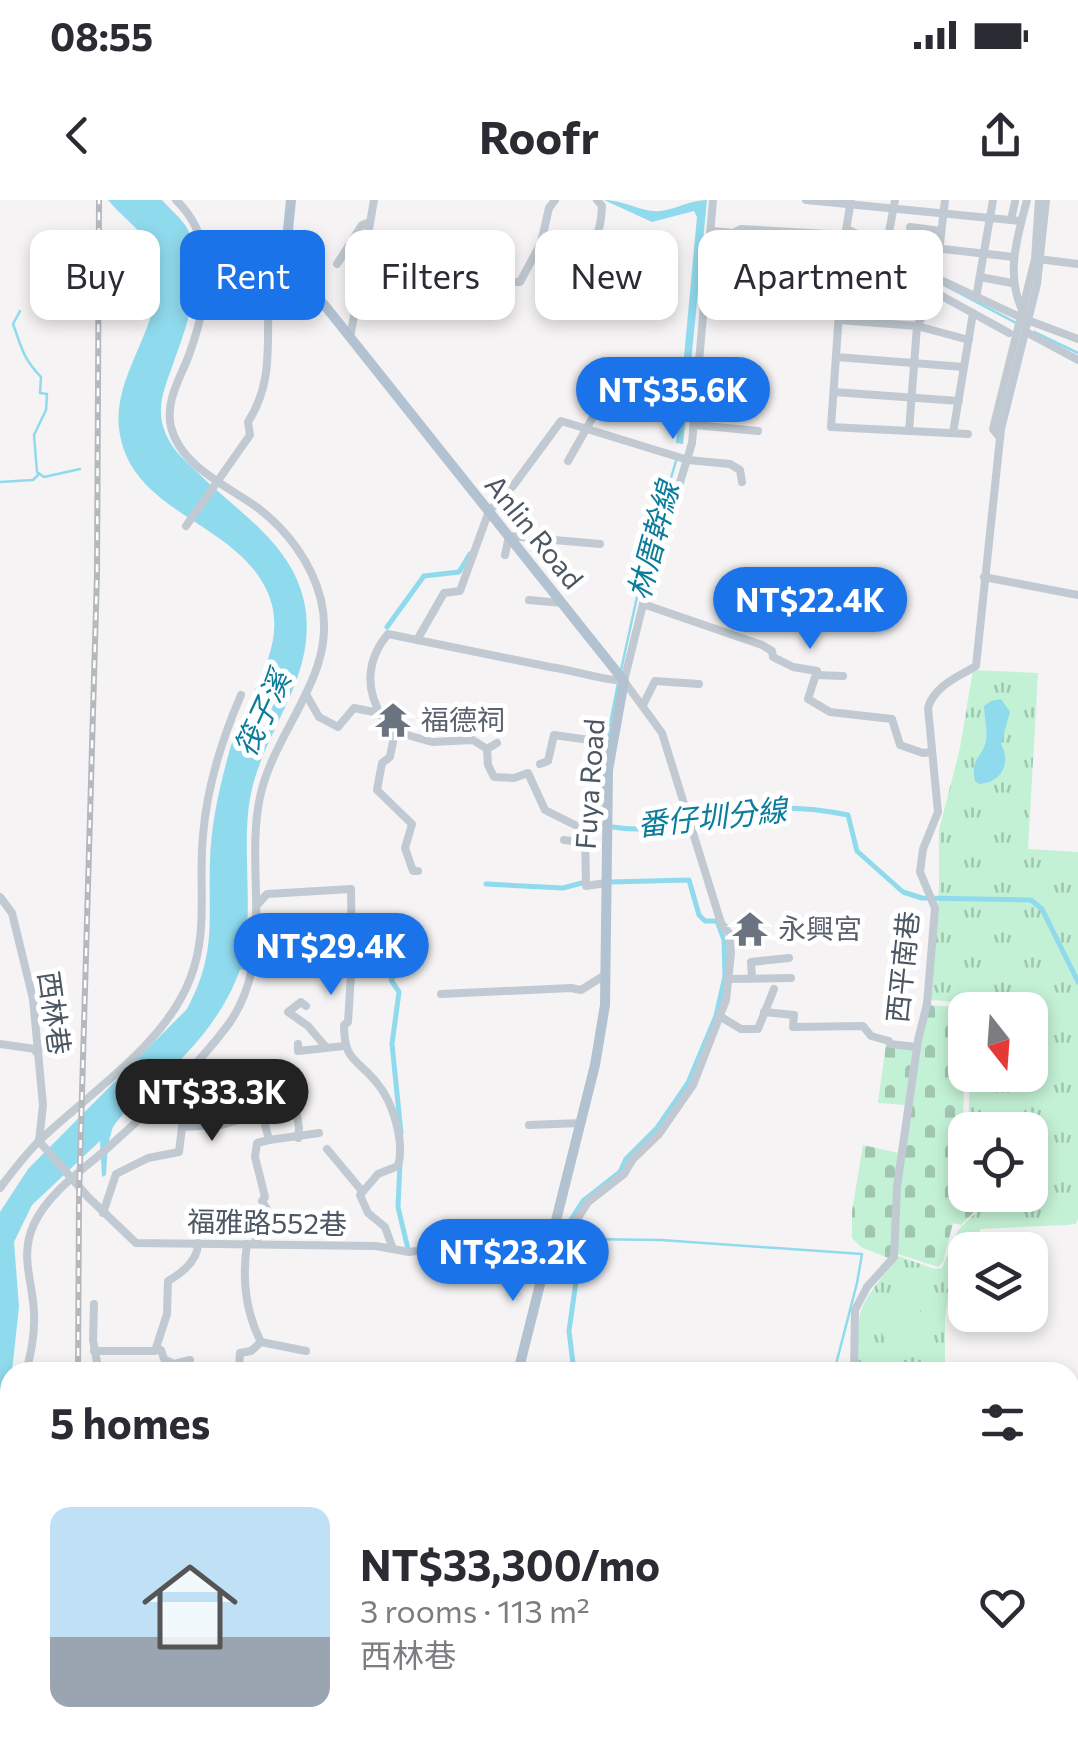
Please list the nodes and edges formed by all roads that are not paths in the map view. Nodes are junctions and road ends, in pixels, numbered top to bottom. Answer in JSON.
{"nodes":[{"id":1,"x":176,"y":200,"type":"edge"},
{"id":2,"x":291,"y":200,"type":"edge"},
{"id":3,"x":374,"y":200,"type":"edge"},
{"id":4,"x":555,"y":200,"type":"edge"},
{"id":5,"x":713,"y":200,"type":"edge"},
{"id":6,"x":806,"y":200,"type":"edge"},
{"id":7,"x":945,"y":200,"type":"edge"},
{"id":8,"x":993,"y":200,"type":"edge"},
{"id":9,"x":1026,"y":200,"type":"edge"},
{"id":10,"x":1042,"y":200,"type":"edge"},
{"id":11,"x":598,"y":201,"type":"edge"},
{"id":12,"x":851,"y":202,"type":"edge"},
{"id":13,"x":1014,"y":202,"type":"edge"},
{"id":14,"x":894,"y":204,"type":"edge"},
{"id":15,"x":944,"y":212,"type":"junction"},
{"id":16,"x":990,"y":218,"type":"junction"},
{"id":17,"x":1016,"y":220,"type":"junction"},
{"id":18,"x":370,"y":222,"type":"junction"},
{"id":19,"x":910,"y":228,"type":"dead end"},
{"id":20,"x":600,"y":229,"type":"dead end"},
{"id":21,"x":288,"y":230,"type":"edge"},
{"id":22,"x":598,"y":230,"type":"edge"},
{"id":23,"x":712,"y":230,"type":"edge"},
{"id":24,"x":847,"y":230,"type":"edge"},
{"id":25,"x":889,"y":230,"type":"edge"},
{"id":26,"x":931,"y":230,"type":"edge"},
{"id":27,"x":941,"y":230,"type":"edge"},
{"id":28,"x":943,"y":250,"type":"edge"},
{"id":29,"x":984,"y":254,"type":"junction"},
{"id":30,"x":1014,"y":257,"type":"junction"},
{"id":31,"x":1038,"y":259,"type":"junction"},
{"id":32,"x":338,"y":264,"type":"dead end"},
{"id":33,"x":1078,"y":264,"type":"edge"},
{"id":34,"x":980,"y":277,"type":"junction"},
{"id":35,"x":515,"y":282,"type":"edge"},
{"id":36,"x":943,"y":282,"type":"edge"},
{"id":37,"x":1012,"y":283,"type":"junction"},
{"id":38,"x":943,"y":296,"type":"edge"},
{"id":39,"x":976,"y":298,"type":"junction"},
{"id":40,"x":325,"y":307,"type":"edge"},
{"id":41,"x":974,"y":313,"type":"junction"},
{"id":42,"x":270,"y":320,"type":"edge"},
{"id":43,"x":704,"y":320,"type":"edge"},
{"id":44,"x":839,"y":320,"type":"joint"},
{"id":45,"x":881,"y":320,"type":"edge"},
{"id":46,"x":920,"y":320,"type":"edge"},
{"id":47,"x":880,"y":323,"type":"junction"},
{"id":48,"x":1024,"y":324,"type":"junction"},
{"id":49,"x":917,"y":326,"type":"junction"},
{"id":50,"x":1009,"y":333,"type":"dead end"},
{"id":51,"x":350,"y":338,"type":"junction"},
{"id":52,"x":969,"y":340,"type":"junction"},
{"id":53,"x":1078,"y":340,"type":"edge"},
{"id":54,"x":836,"y":357,"type":"junction"},
{"id":55,"x":1078,"y":360,"type":"edge"},
{"id":56,"x":914,"y":363,"type":"junction"},
{"id":57,"x":964,"y":367,"type":"junction"},
{"id":58,"x":834,"y":392,"type":"junction"},
{"id":59,"x":911,"y":398,"type":"junction"},
{"id":60,"x":959,"y":400,"type":"junction"},
{"id":61,"x":616,"y":411,"type":"dead end"},
{"id":62,"x":695,"y":425,"type":"junction"},
{"id":63,"x":588,"y":428,"type":"junction"},
{"id":64,"x":758,"y":431,"type":"dead end"},
{"id":65,"x":908,"y":431,"type":"junction"},
{"id":66,"x":953,"y":434,"type":"junction"},
{"id":67,"x":968,"y":434,"type":"dead end"},
{"id":68,"x":681,"y":458,"type":"junction"},
{"id":69,"x":568,"y":461,"type":"dead end"},
{"id":70,"x":216,"y":482,"type":"junction"},
{"id":71,"x":742,"y":482,"type":"dead end"},
{"id":72,"x":489,"y":511,"type":"junction"},
{"id":73,"x":186,"y":526,"type":"dead end"},
{"id":74,"x":509,"y":536,"type":"junction"},
{"id":75,"x":600,"y":544,"type":"dead end"},
{"id":76,"x":505,"y":555,"type":"dead end"},
{"id":77,"x":984,"y":577,"type":"junction"},
{"id":78,"x":1078,"y":595,"type":"edge"},
{"id":79,"x":529,"y":600,"type":"dead end"},
{"id":80,"x":562,"y":603,"type":"junction"},
{"id":81,"x":643,"y":604,"type":"junction"},
{"id":82,"x":417,"y":640,"type":"junction"},
{"id":83,"x":816,"y":675,"type":"junction"},
{"id":84,"x":844,"y":676,"type":"dead end"},
{"id":85,"x":620,"y":678,"type":"junction"},
{"id":86,"x":700,"y":684,"type":"dead end"},
{"id":87,"x":241,"y":695,"type":"dead end"},
{"id":88,"x":306,"y":696,"type":"junction"},
{"id":89,"x":643,"y":705,"type":"junction"},
{"id":90,"x":380,"y":713,"type":"junction"},
{"id":91,"x":393,"y":731,"type":"junction"},
{"id":92,"x":608,"y":742,"type":"junction"},
{"id":93,"x":497,"y":743,"type":"dead end"},
{"id":94,"x":487,"y":749,"type":"junction"},
{"id":95,"x":932,"y":752,"type":"junction"},
{"id":96,"x":540,"y":764,"type":"dead end"},
{"id":97,"x":606,"y":823,"type":"junction"},
{"id":98,"x":585,"y":830,"type":"junction"},
{"id":99,"x":564,"y":840,"type":"dead end"},
{"id":100,"x":587,"y":843,"type":"junction"},
{"id":101,"x":418,"y":871,"type":"dead end"},
{"id":102,"x":606,"y":883,"type":"junction"},
{"id":103,"x":0,"y":897,"type":"edge"},
{"id":104,"x":257,"y":905,"type":"junction"},
{"id":105,"x":789,"y":958,"type":"dead end"},
{"id":106,"x":605,"y":975,"type":"junction"},
{"id":107,"x":730,"y":978,"type":"junction"},
{"id":108,"x":752,"y":978,"type":"junction"},
{"id":109,"x":791,"y":978,"type":"dead end"},
{"id":110,"x":774,"y":989,"type":"dead end"},
{"id":111,"x":442,"y":994,"type":"dead end"},
{"id":112,"x":306,"y":1006,"type":"dead end"},
{"id":113,"x":764,"y":1012,"type":"junction"},
{"id":114,"x":721,"y":1016,"type":"junction"},
{"id":115,"x":60,"y":1034,"type":"dead end"},
{"id":116,"x":0,"y":1044,"type":"edge"},
{"id":117,"x":298,"y":1044,"type":"dead end"},
{"id":118,"x":325,"y":1046,"type":"junction"},
{"id":119,"x":344,"y":1046,"type":"junction"},
{"id":120,"x":917,"y":1047,"type":"junction"},
{"id":121,"x":35,"y":1050,"type":"junction"},
{"id":122,"x":284,"y":1089,"type":"dead end"},
{"id":123,"x":295,"y":1102,"type":"dead end"},
{"id":124,"x":260,"y":1114,"type":"junction"},
{"id":125,"x":580,"y":1124,"type":"junction"},
{"id":126,"x":529,"y":1125,"type":"dead end"},
{"id":127,"x":319,"y":1132,"type":"dead end"},
{"id":128,"x":298,"y":1138,"type":"junction"},
{"id":129,"x":269,"y":1140,"type":"junction"},
{"id":130,"x":40,"y":1143,"type":"junction"},
{"id":131,"x":326,"y":1149,"type":"dead end"},
{"id":132,"x":71,"y":1177,"type":"junction"},
{"id":133,"x":0,"y":1188,"type":"edge"},
{"id":134,"x":362,"y":1191,"type":"junction"},
{"id":135,"x":103,"y":1213,"type":"junction"},
{"id":136,"x":551,"y":1243,"type":"junction"},
{"id":137,"x":198,"y":1244,"type":"junction"},
{"id":138,"x":250,"y":1244,"type":"junction"},
{"id":139,"x":393,"y":1248,"type":"junction"},
{"id":140,"x":94,"y":1304,"type":"dead end"},
{"id":141,"x":261,"y":1342,"type":"junction"},
{"id":142,"x":156,"y":1349,"type":"junction"},
{"id":143,"x":94,"y":1351,"type":"junction"},
{"id":144,"x":306,"y":1351,"type":"dead end"},
{"id":145,"x":190,"y":1360,"type":"dead end"},
{"id":146,"x":27,"y":1362,"type":"edge"},
{"id":147,"x":98,"y":1362,"type":"edge"},
{"id":148,"x":170,"y":1362,"type":"edge"},
{"id":149,"x":178,"y":1362,"type":"edge"},
{"id":150,"x":239,"y":1362,"type":"edge"},
{"id":151,"x":521,"y":1362,"type":"edge"},
{"id":152,"x":854,"y":1362,"type":"edge"}],
"edges":[{"from":1,"to":70,"type":"street"},
{"from":2,"to":21,"type":"main road"},
{"from":3,"to":18,"type":"street"},
{"from":4,"to":35,"type":"street"},
{"from":5,"to":23,"type":"street","name":"Fuya Road"},
{"from":6,"to":12,"type":"street"},
{"from":7,"to":15,"type":"street"},
{"from":8,"to":16,"type":"street"},
{"from":9,"to":17,"type":"street"},
{"from":10,"to":31,"type":"street","name":"西平南巷"},
{"from":11,"to":20,"type":"street"},
{"from":11,"to":22,"type":"street"},
{"from":12,"to":14,"type":"street"},
{"from":12,"to":24,"type":"street"},
{"from":13,"to":17,"type":"street"},
{"from":14,"to":15,"type":"street"},
{"from":14,"to":25,"type":"street"},
{"from":15,"to":16,"type":"street"},
{"from":15,"to":27,"type":"street"},
{"from":16,"to":17,"type":"street"},
{"from":16,"to":29,"type":"street"},
{"from":17,"to":30,"type":"street"},
{"from":18,"to":32,"type":"street"},
{"from":18,"to":51,"type":"street"},
{"from":19,"to":26,"type":"street"},
{"from":28,"to":29,"type":"street"},
{"from":29,"to":30,"type":"street"},
{"from":29,"to":34,"type":"street"},
{"from":30,"to":37,"type":"street"},
{"from":31,"to":33,"type":"street"},
{"from":31,"to":48,"type":"street","name":"西平南巷"},
{"from":34,"to":37,"type":"street"},
{"from":34,"to":39,"type":"street"},
{"from":36,"to":39,"type":"street"},
{"from":37,"to":48,"type":"street"},
{"from":38,"to":41,"type":"street"},
{"from":39,"to":48,"type":"street"},
{"from":40,"to":51,"type":"main road","name":"Anlin Road"},
{"from":41,"to":50,"type":"street"},
{"from":41,"to":52,"type":"street"},
{"from":42,"to":70,"type":"street"},
{"from":43,"to":62,"type":"street","name":"Fuya Road"},
{"from":44,"to":47,"type":"street"},
{"from":44,"to":54,"type":"street"},
{"from":45,"to":47,"type":"street"},
{"from":46,"to":49,"type":"street"},
{"from":47,"to":49,"type":"street"},
{"from":48,"to":53,"type":"street"},
{"from":48,"to":55,"type":"street"},
{"from":48,"to":77,"type":"street","name":"西平南巷"},
{"from":49,"to":52,"type":"street"},
{"from":49,"to":56,"type":"street"},
{"from":51,"to":72,"type":"main road","name":"Anlin Road"},
{"from":52,"to":57,"type":"street"},
{"from":54,"to":56,"type":"street"},
{"from":54,"to":58,"type":"street"},
{"from":56,"to":57,"type":"street"},
{"from":56,"to":59,"type":"street"},
{"from":57,"to":60,"type":"street"},
{"from":58,"to":59,"type":"street"},
{"from":58,"to":65,"type":"street"},
{"from":59,"to":60,"type":"street"},
{"from":59,"to":65,"type":"street"},
{"from":60,"to":66,"type":"street"},
{"from":61,"to":63,"type":"street"},
{"from":62,"to":64,"type":"street"},
{"from":62,"to":68,"type":"street","name":"Fuya Road"},
{"from":63,"to":68,"type":"street"},
{"from":63,"to":69,"type":"street"},
{"from":63,"to":72,"type":"street"},
{"from":65,"to":66,"type":"street"},
{"from":66,"to":67,"type":"street"},
{"from":68,"to":71,"type":"street"},
{"from":68,"to":81,"type":"street","name":"Fuya Road"},
{"from":70,"to":73,"type":"street"},
{"from":70,"to":88,"type":"street"},
{"from":72,"to":74,"type":"main road","name":"Anlin Road"},
{"from":72,"to":82,"type":"street"},
{"from":74,"to":75,"type":"street"},
{"from":74,"to":76,"type":"street"},
{"from":74,"to":80,"type":"main road","name":"Anlin Road"},
{"from":77,"to":78,"type":"street"},
{"from":77,"to":95,"type":"street","name":"西平南巷"},
{"from":79,"to":80,"type":"street"},
{"from":80,"to":85,"type":"main road","name":"Anlin Road"},
{"from":81,"to":83,"type":"street"},
{"from":81,"to":85,"type":"street","name":"Fuya Road"},
{"from":82,"to":85,"type":"street"},
{"from":82,"to":90,"type":"street"},
{"from":83,"to":84,"type":"street"},
{"from":83,"to":95,"type":"street"},
{"from":85,"to":89,"type":"street","name":"Anlin Road"},
{"from":85,"to":92,"type":"main road","name":"Fuya Road"},
{"from":86,"to":89,"type":"street"},
{"from":87,"to":130,"type":"street"},
{"from":88,"to":90,"type":"street"},
{"from":88,"to":104,"type":"street"},
{"from":89,"to":107,"type":"street","name":"Anlin Road"},
{"from":90,"to":91,"type":"street"},
{"from":91,"to":94,"type":"street"},
{"from":91,"to":101,"type":"street"},
{"from":92,"to":96,"type":"street"},
{"from":92,"to":97,"type":"main road","name":"Fuya Road"},
{"from":93,"to":94,"type":"street"},
{"from":94,"to":98,"type":"street"},
{"from":95,"to":120,"type":"street","name":"西平南巷"},
{"from":97,"to":98,"type":"street"},
{"from":97,"to":102,"type":"main road","name":"Fuya Road"},
{"from":98,"to":100,"type":"street"},
{"from":99,"to":100,"type":"street"},
{"from":100,"to":102,"type":"street"},
{"from":102,"to":106,"type":"main road","name":"Fuya Road"},
{"from":103,"to":121,"type":"street","name":"西林巷"},
{"from":104,"to":119,"type":"street"},
{"from":104,"to":132,"type":"street"},
{"from":105,"to":108,"type":"street"},
{"from":106,"to":111,"type":"street"},
{"from":106,"to":125,"type":"main road","name":"Fuya Road"},
{"from":107,"to":108,"type":"street"},
{"from":107,"to":114,"type":"street","name":"Anlin Road"},
{"from":108,"to":109,"type":"street"},
{"from":110,"to":113,"type":"street"},
{"from":112,"to":118,"type":"street"},
{"from":113,"to":114,"type":"street"},
{"from":113,"to":120,"type":"street"},
{"from":114,"to":136,"type":"street","name":"Anlin Road"},
{"from":115,"to":121,"type":"street"},
{"from":116,"to":121,"type":"street"},
{"from":117,"to":118,"type":"street"},
{"from":118,"to":119,"type":"street"},
{"from":119,"to":134,"type":"street"},
{"from":120,"to":152,"type":"street","name":"西平南巷"},
{"from":121,"to":130,"type":"street","name":"西林巷"},
{"from":122,"to":124,"type":"street"},
{"from":123,"to":128,"type":"street"},
{"from":124,"to":129,"type":"street"},
{"from":124,"to":135,"type":"street"},
{"from":125,"to":126,"type":"street"},
{"from":125,"to":136,"type":"main road","name":"Fuya Road"},
{"from":127,"to":128,"type":"street"},
{"from":128,"to":129,"type":"street"},
{"from":129,"to":138,"type":"street"},
{"from":130,"to":132,"type":"street","name":"福雅路552巷"},
{"from":130,"to":133,"type":"street"},
{"from":131,"to":134,"type":"street"},
{"from":132,"to":135,"type":"street","name":"福雅路552巷"},
{"from":132,"to":146,"type":"street"},
{"from":134,"to":139,"type":"street"},
{"from":135,"to":137,"type":"street","name":"福雅路552巷"},
{"from":136,"to":139,"type":"street","name":"福雅路552巷"},
{"from":136,"to":151,"type":"main road","name":"Fuya Road"},
{"from":137,"to":138,"type":"street","name":"福雅路552巷"},
{"from":137,"to":142,"type":"street"},
{"from":138,"to":139,"type":"street","name":"福雅路552巷"},
{"from":138,"to":141,"type":"street"},
{"from":140,"to":143,"type":"street"},
{"from":141,"to":144,"type":"street"},
{"from":141,"to":150,"type":"street"},
{"from":142,"to":143,"type":"street"},
{"from":142,"to":148,"type":"street"},
{"from":143,"to":147,"type":"street"},
{"from":145,"to":149,"type":"street"}]}
